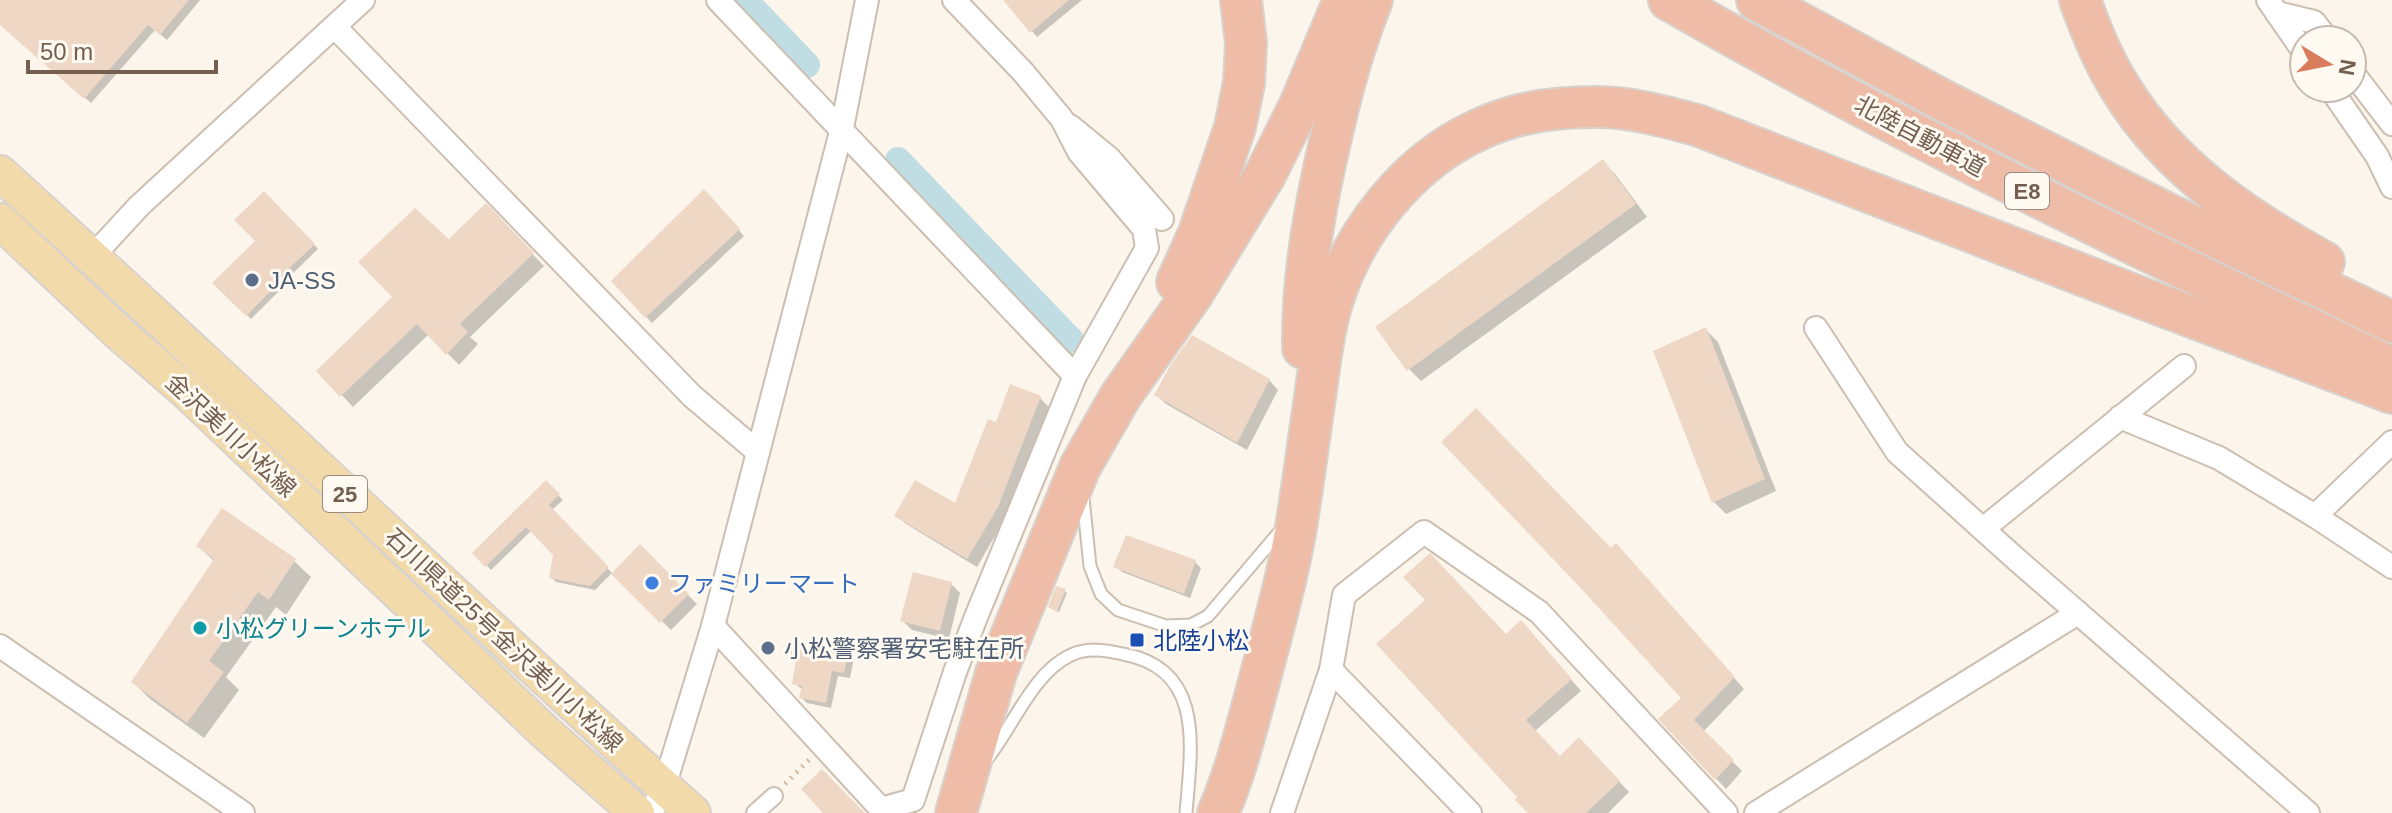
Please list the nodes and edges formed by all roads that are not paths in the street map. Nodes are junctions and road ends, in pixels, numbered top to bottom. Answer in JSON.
{"nodes":[{"id":1,"x":363,"y":0,"type":"edge"},
{"id":2,"x":718,"y":0,"type":"edge"},
{"id":3,"x":867,"y":0,"type":"edge"},
{"id":4,"x":954,"y":0,"type":"edge"},
{"id":5,"x":1241,"y":0,"type":"edge"},
{"id":6,"x":1344,"y":0,"type":"edge"},
{"id":7,"x":1372,"y":0,"type":"edge"},
{"id":8,"x":1669,"y":0,"type":"edge"},
{"id":9,"x":1757,"y":0,"type":"edge"},
{"id":10,"x":2080,"y":0,"type":"edge"},
{"id":11,"x":2272,"y":7,"type":"edge"},
{"id":12,"x":2316,"y":24,"type":"edge"},
{"id":13,"x":335,"y":27,"type":"junction"},
{"id":14,"x":2288,"y":30,"type":"edge"},
{"id":15,"x":2368,"y":93,"type":"edge"},
{"id":16,"x":2341,"y":104,"type":"edge"},
{"id":17,"x":1062,"y":119,"type":"junction"},
{"id":18,"x":2392,"y":124,"type":"edge"},
{"id":19,"x":842,"y":128,"type":"junction"},
{"id":20,"x":0,"y":173,"type":"edge"},
{"id":21,"x":2392,"y":187,"type":"edge"},
{"id":22,"x":1162,"y":219,"type":"dead end"},
{"id":23,"x":0,"y":221,"type":"edge"},
{"id":24,"x":92,"y":257,"type":"junction"},
{"id":25,"x":2392,"y":299,"type":"edge"},
{"id":26,"x":2392,"y":322,"type":"edge"},
{"id":27,"x":1816,"y":328,"type":"dead end"},
{"id":28,"x":2184,"y":366,"type":"dead end"},
{"id":29,"x":2392,"y":368,"type":"edge"},
{"id":30,"x":1075,"y":376,"type":"junction"},
{"id":31,"x":2392,"y":393,"type":"edge"},
{"id":32,"x":1120,"y":397,"type":"junction"},
{"id":33,"x":2120,"y":417,"type":"junction"},
{"id":34,"x":2392,"y":442,"type":"edge"},
{"id":35,"x":758,"y":452,"type":"junction"},
{"id":36,"x":1305,"y":464,"type":"junction"},
{"id":37,"x":1080,"y":467,"type":"junction"},
{"id":38,"x":1299,"y":511,"type":"junction"},
{"id":39,"x":2315,"y":516,"type":"junction"},
{"id":40,"x":1983,"y":529,"type":"junction"},
{"id":41,"x":2392,"y":567,"type":"edge"},
{"id":42,"x":2078,"y":613,"type":"junction"},
{"id":43,"x":713,"y":626,"type":"junction"},
{"id":44,"x":0,"y":646,"type":"edge"},
{"id":45,"x":1331,"y":670,"type":"junction"},
{"id":46,"x":968,"y":771,"type":"junction"},
{"id":47,"x":774,"y":796,"type":"road end"},
{"id":48,"x":658,"y":800,"type":"edge"},
{"id":49,"x":243,"y":813,"type":"edge"},
{"id":50,"x":637,"y":813,"type":"edge"},
{"id":51,"x":693,"y":813,"type":"edge"},
{"id":52,"x":755,"y":813,"type":"edge"},
{"id":53,"x":958,"y":813,"type":"edge"},
{"id":54,"x":1186,"y":813,"type":"edge"},
{"id":55,"x":1218,"y":813,"type":"edge"},
{"id":56,"x":1282,"y":813,"type":"edge"},
{"id":57,"x":1470,"y":813,"type":"edge"},
{"id":58,"x":1726,"y":813,"type":"edge"},
{"id":59,"x":1756,"y":813,"type":"edge"},
{"id":60,"x":2308,"y":813,"type":"edge"}],
"edges":[{"from":1,"to":13,"type":"street"},
{"from":2,"to":19,"type":"street"},
{"from":3,"to":19,"type":"street"},
{"from":4,"to":17,"type":"street"},
{"from":5,"to":32,"type":"highway"},
{"from":6,"to":32,"type":"highway"},
{"from":7,"to":36,"type":"highway"},
{"from":8,"to":29,"type":"highway","name":"北陸自動車道","number":"E8"},
{"from":9,"to":26,"type":"highway","name":"北陸自動車道","number":"E8"},
{"from":10,"to":25,"type":"highway"},
{"from":11,"to":12,"type":"street"},
{"from":11,"to":14,"type":"street"},
{"from":13,"to":24,"type":"street"},
{"from":13,"to":35,"type":"street"},
{"from":15,"to":18,"type":"street"},
{"from":16,"to":21,"type":"street"},
{"from":17,"to":22,"type":"street"},
{"from":17,"to":30,"type":"street"},
{"from":19,"to":30,"type":"street"},
{"from":19,"to":35,"type":"street"},
{"from":20,"to":24,"type":"main road","name":"石川県道25号金沢美川小松線","number":"25"},
{"from":23,"to":50,"type":"main road","name":"金沢美川小松線","number":"25"},
{"from":24,"to":48,"type":"main road","name":"石川県道25号金沢美川小松線","number":"25"},
{"from":27,"to":40,"type":"street"},
{"from":28,"to":33,"type":"street"},
{"from":30,"to":43,"type":"street"},
{"from":31,"to":36,"type":"highway"},
{"from":32,"to":37,"type":"highway"},
{"from":33,"to":39,"type":"street"},
{"from":33,"to":40,"type":"street"},
{"from":34,"to":39,"type":"street"},
{"from":35,"to":43,"type":"street"},
{"from":36,"to":38,"type":"highway"},
{"from":37,"to":38,"type":"lane"},
{"from":37,"to":46,"type":"highway"},
{"from":38,"to":55,"type":"highway"},
{"from":39,"to":41,"type":"street"},
{"from":40,"to":42,"type":"street"},
{"from":42,"to":59,"type":"street"},
{"from":42,"to":60,"type":"street"},
{"from":43,"to":48,"type":"street"},
{"from":44,"to":49,"type":"street"},
{"from":45,"to":56,"type":"street"},
{"from":45,"to":57,"type":"street"},
{"from":45,"to":58,"type":"street"},
{"from":46,"to":53,"type":"highway"},
{"from":46,"to":54,"type":"lane"},
{"from":47,"to":52,"type":"street"},
{"from":48,"to":51,"type":"main road","name":"石川県道25号金沢美川小松線","number":"25"}]}
